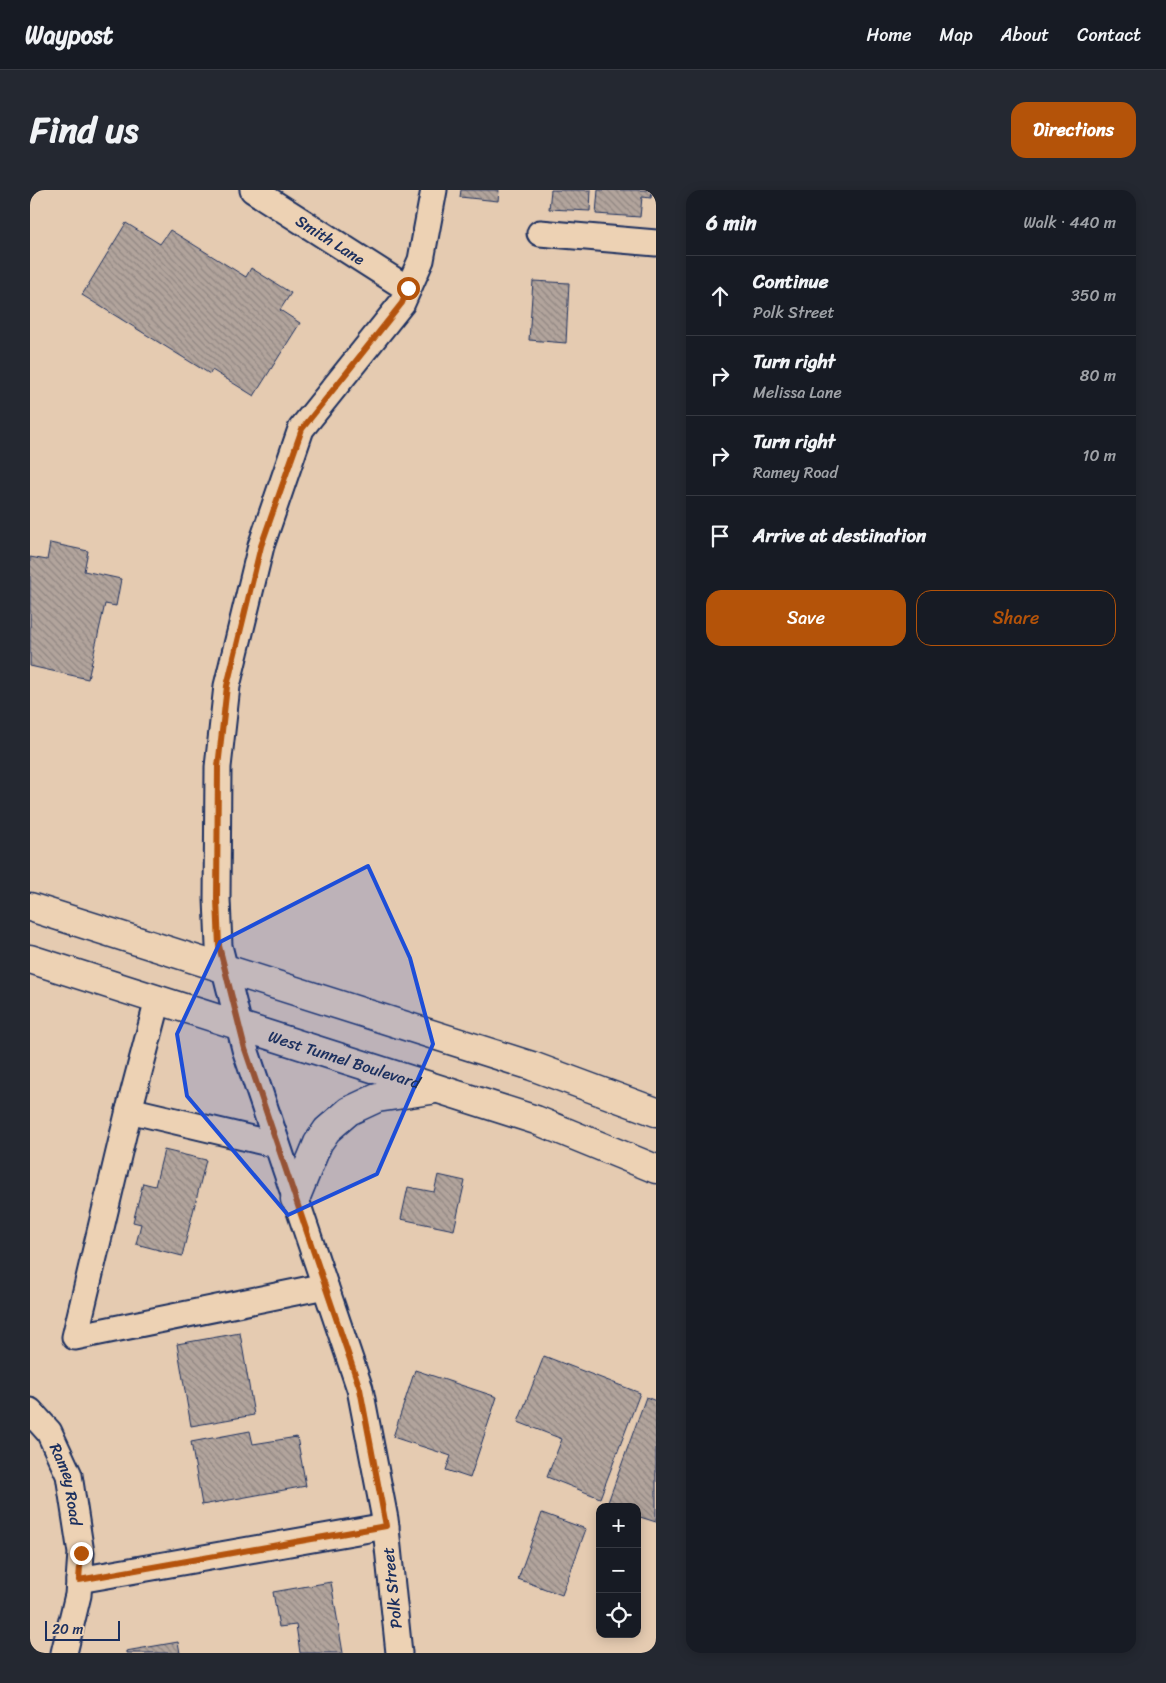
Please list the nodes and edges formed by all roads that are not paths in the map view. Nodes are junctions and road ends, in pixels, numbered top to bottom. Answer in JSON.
{"nodes":[{"id":1,"x":254,"y":190,"type":"edge"},
{"id":2,"x":434,"y":190,"type":"edge"},
{"id":3,"x":540,"y":234,"type":"dead end"},
{"id":4,"x":656,"y":243,"type":"edge"},
{"id":5,"x":408,"y":288,"type":"junction"},
{"id":6,"x":30,"y":907,"type":"edge"},
{"id":7,"x":30,"y":959,"type":"edge"},
{"id":8,"x":224,"y":968,"type":"junction"},
{"id":9,"x":158,"y":1000,"type":"junction"},
{"id":10,"x":239,"y":1026,"type":"junction"},
{"id":11,"x":438,"y":1089,"type":"junction"},
{"id":12,"x":129,"y":1110,"type":"junction"},
{"id":13,"x":656,"y":1112,"type":"edge"},
{"id":14,"x":278,"y":1145,"type":"junction"},
{"id":15,"x":656,"y":1169,"type":"edge"},
{"id":16,"x":295,"y":1198,"type":"junction"},
{"id":17,"x":325,"y":1286,"type":"junction"},
{"id":18,"x":30,"y":1412,"type":"edge"},
{"id":19,"x":386,"y":1526,"type":"junction"},
{"id":20,"x":79,"y":1580,"type":"junction"},
{"id":21,"x":64,"y":1653,"type":"edge"},
{"id":22,"x":399,"y":1653,"type":"edge"}],
"edges":[{"from":1,"to":5,"type":"street","name":"Smith Lane"},
{"from":2,"to":5,"type":"street","name":"Polk Street"},
{"from":3,"to":4,"type":"street"},
{"from":5,"to":8,"type":"street","name":"Polk Street"},
{"from":6,"to":8,"type":"main road"},
{"from":7,"to":9,"type":"main road","name":"West Tunnel Boulevard"},
{"from":8,"to":10,"type":"street","name":"Polk Street"},
{"from":8,"to":13,"type":"main road"},
{"from":9,"to":10,"type":"main road","name":"West Tunnel Boulevard"},
{"from":9,"to":12,"type":"street"},
{"from":10,"to":11,"type":"main road","name":"West Tunnel Boulevard"},
{"from":10,"to":14,"type":"street","name":"Polk Street"},
{"from":11,"to":15,"type":"main road","name":"West Tunnel Boulevard"},
{"from":11,"to":16,"type":"main road"},
{"from":12,"to":14,"type":"street"},
{"from":12,"to":17,"type":"street"},
{"from":14,"to":16,"type":"street","name":"Polk Street"},
{"from":16,"to":17,"type":"street","name":"Polk Street"},
{"from":17,"to":19,"type":"street","name":"Polk Street"},
{"from":18,"to":20,"type":"street","name":"Ramey Road"},
{"from":19,"to":20,"type":"street"},
{"from":19,"to":22,"type":"street","name":"Polk Street"},
{"from":20,"to":21,"type":"street","name":"Ramey Road"}]}
